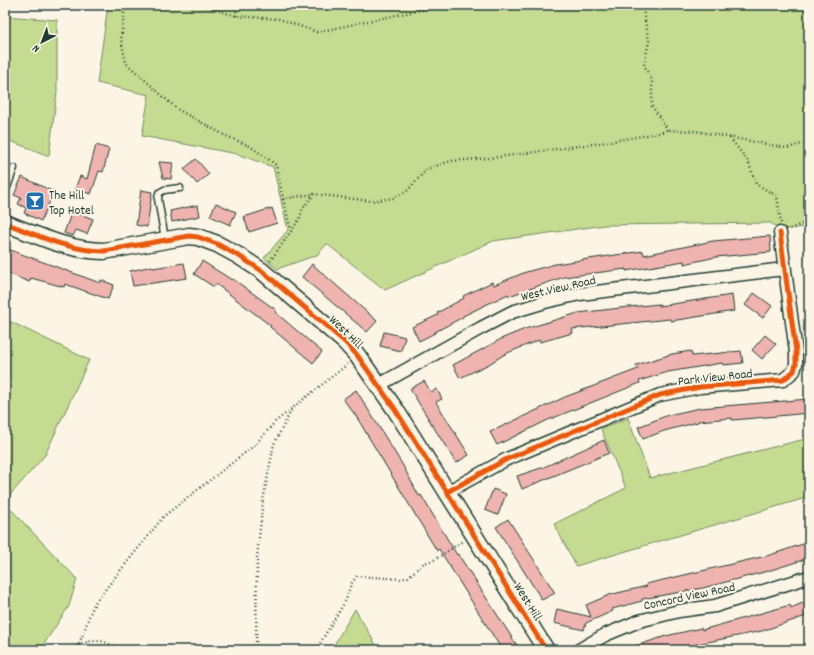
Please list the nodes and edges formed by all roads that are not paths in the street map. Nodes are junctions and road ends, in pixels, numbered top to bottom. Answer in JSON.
{"nodes":[{"id":1,"x":14,"y":168,"type":"dead end"},
{"id":2,"x":180,"y":188,"type":"dead end"},
{"id":3,"x":5,"y":193,"type":"edge"},
{"id":4,"x":5,"y":223,"type":"edge"},
{"id":5,"x":780,"y":233,"type":"road end"},
{"id":6,"x":165,"y":240,"type":"junction"},
{"id":7,"x":784,"y":269,"type":"junction"},
{"id":8,"x":379,"y":385,"type":"junction"},
{"id":9,"x":447,"y":492,"type":"junction"},
{"id":10,"x":809,"y":577,"type":"edge"},
{"id":11,"x":546,"y":650,"type":"edge"},
{"id":12,"x":579,"y":650,"type":"edge"}],
"edges":[{"from":1,"to":3,"type":"lane"},
{"from":2,"to":6,"type":"lane"},
{"from":4,"to":6,"type":"street","name":"West Hill"},
{"from":5,"to":7,"type":"street","name":"Park View Road"},
{"from":6,"to":8,"type":"street","name":"West Hill"},
{"from":7,"to":8,"type":"street","name":"West View Road"},
{"from":7,"to":9,"type":"street","name":"Park View Road"},
{"from":8,"to":9,"type":"street","name":"West Hill"},
{"from":9,"to":11,"type":"street","name":"West Hill"},
{"from":10,"to":12,"type":"street","name":"Concord View Road"}]}
